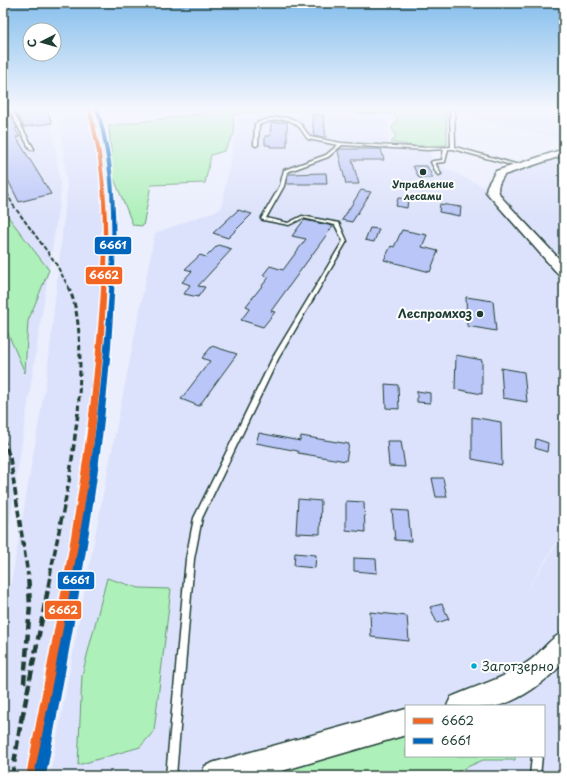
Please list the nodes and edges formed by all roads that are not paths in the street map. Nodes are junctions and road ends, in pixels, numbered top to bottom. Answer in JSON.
{"nodes":[{"id":1,"x":29,"y":144,"type":"edge"},
{"id":2,"x":341,"y":144,"type":"edge"},
{"id":3,"x":347,"y":144,"type":"edge"},
{"id":4,"x":453,"y":144,"type":"edge"},
{"id":5,"x":453,"y":148,"type":"junction"},
{"id":6,"x":32,"y":149,"type":"dead end"},
{"id":7,"x":446,"y":149,"type":"junction"},
{"id":8,"x":564,"y":152,"type":"edge"},
{"id":9,"x":518,"y":166,"type":"junction"},
{"id":10,"x":564,"y":171,"type":"edge"},
{"id":11,"x":439,"y":174,"type":"dead end"},
{"id":12,"x":564,"y":181,"type":"edge"},
{"id":13,"x":564,"y":272,"type":"edge"},
{"id":14,"x":564,"y":644,"type":"edge"},
{"id":15,"x":472,"y":704,"type":"edge"},
{"id":16,"x":405,"y":722,"type":"edge"},
{"id":17,"x":537,"y":757,"type":"edge"},
{"id":18,"x":171,"y":776,"type":"edge"},
{"id":19,"x":215,"y":776,"type":"edge"},
{"id":20,"x":535,"y":776,"type":"edge"}],
"edges":[{"from":1,"to":6,"type":"lane"},
{"from":2,"to":18,"type":"lane"},
{"from":3,"to":7,"type":"lane"},
{"from":4,"to":5,"type":"lane"},
{"from":5,"to":7,"type":"lane"},
{"from":5,"to":9,"type":"lane"},
{"from":7,"to":11,"type":"lane"},
{"from":8,"to":9,"type":"street"},
{"from":9,"to":13,"type":"street"},
{"from":10,"to":12,"type":"lane"},
{"from":14,"to":15,"type":"street"},
{"from":16,"to":19,"type":"street"},
{"from":17,"to":20,"type":"lane"}]}
